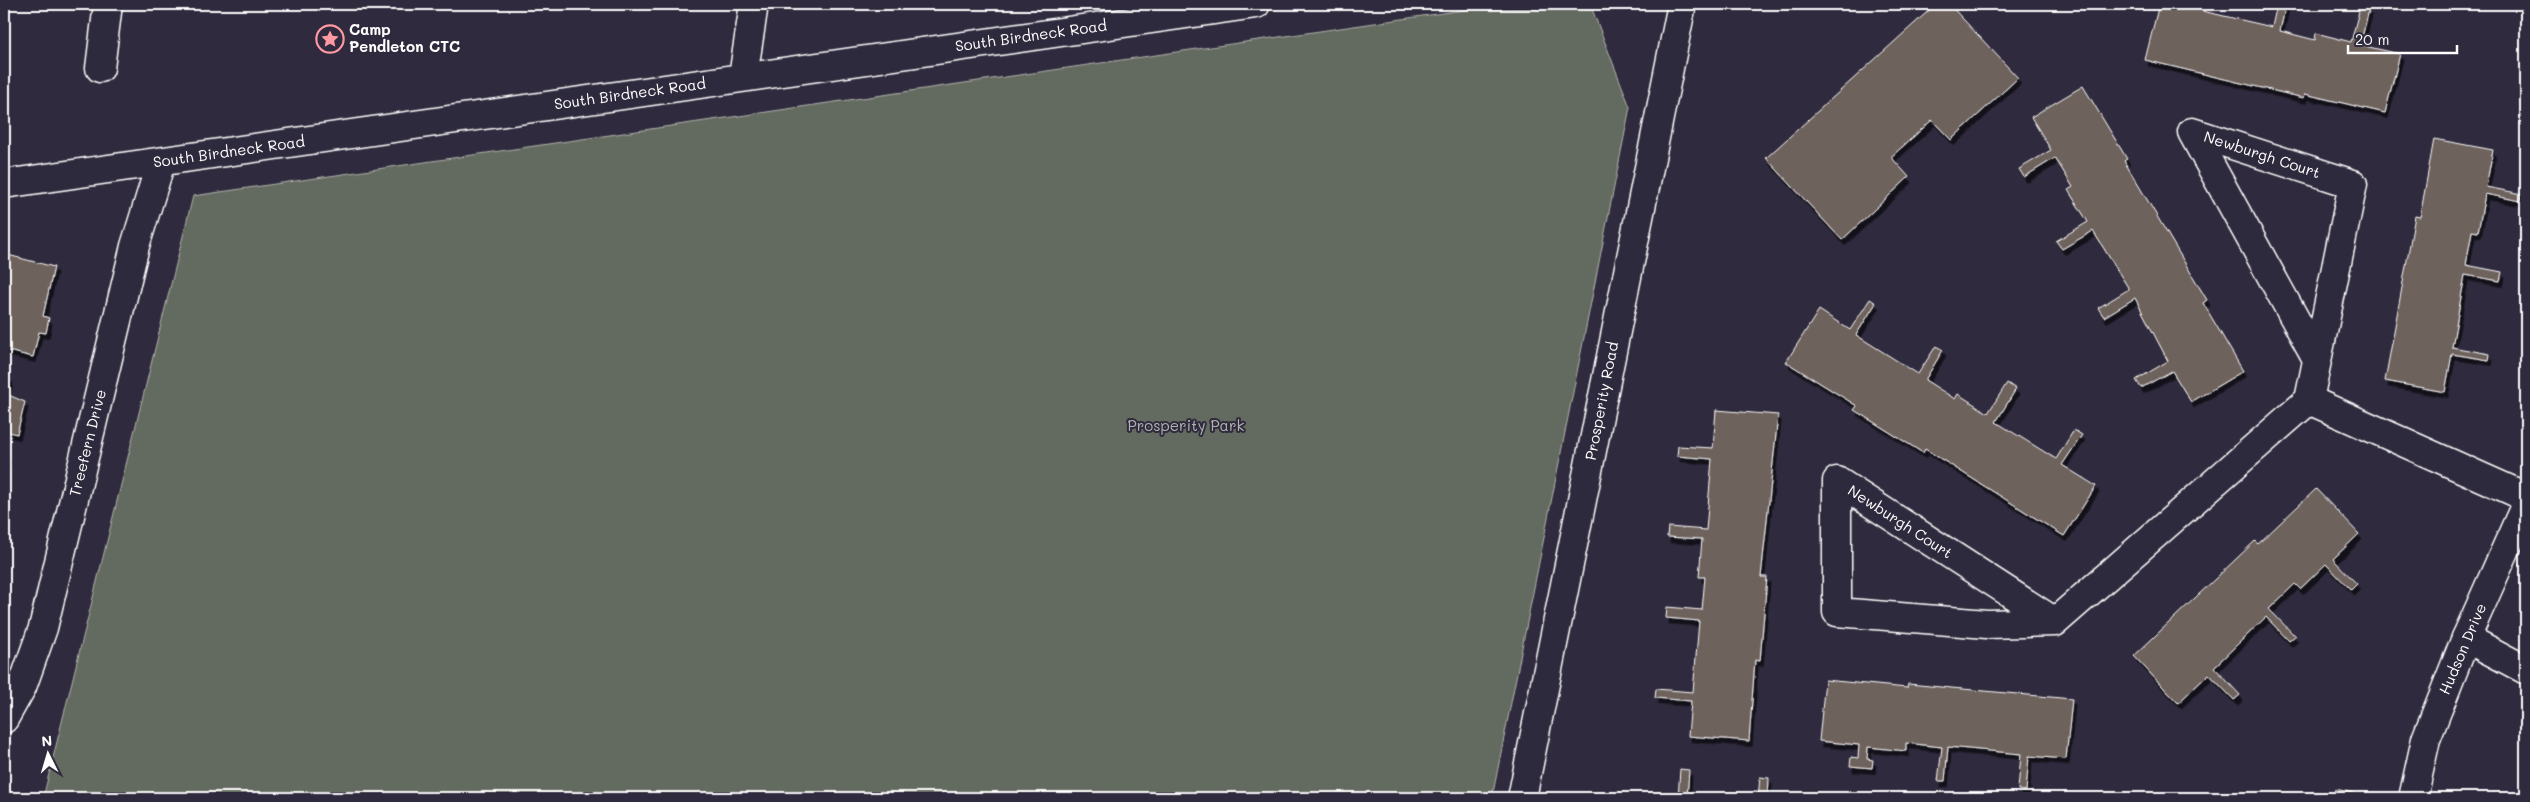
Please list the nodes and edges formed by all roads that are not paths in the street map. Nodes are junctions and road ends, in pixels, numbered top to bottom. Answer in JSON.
{"nodes":[{"id":1,"x":108,"y":4,"type":"edge"},
{"id":2,"x":754,"y":4,"type":"edge"},
{"id":3,"x":1256,"y":4,"type":"edge"},
{"id":4,"x":1682,"y":4,"type":"edge"},
{"id":5,"x":100,"y":68,"type":"dead end"},
{"id":6,"x":743,"y":77,"type":"junction"},
{"id":7,"x":161,"y":162,"type":"junction"},
{"id":8,"x":4,"y":184,"type":"edge"},
{"id":9,"x":2317,"y":359,"type":"junction"},
{"id":10,"x":2309,"y":400,"type":"junction"},
{"id":11,"x":2526,"y":497,"type":"edge"},
{"id":12,"x":2526,"y":504,"type":"edge"},
{"id":13,"x":2055,"y":622,"type":"junction"},
{"id":14,"x":2466,"y":638,"type":"junction"},
{"id":15,"x":2526,"y":670,"type":"edge"},
{"id":16,"x":4,"y":719,"type":"edge"},
{"id":17,"x":1522,"y":798,"type":"edge"},
{"id":18,"x":2413,"y":798,"type":"edge"}],
"edges":[{"from":1,"to":5,"type":"street"},
{"from":2,"to":6,"type":"street"},
{"from":3,"to":6,"type":"street","name":"South Birdneck Road"},
{"from":4,"to":17,"type":"street","name":"Prosperity Road"},
{"from":6,"to":7,"type":"street","name":"South Birdneck Road"},
{"from":7,"to":8,"type":"street","name":"South Birdneck Road"},
{"from":7,"to":16,"type":"street","name":"Treefern Drive"},
{"from":9,"to":9,"type":"street","name":"Newburgh Court"},
{"from":9,"to":10,"type":"street","name":"Newburgh Court"},
{"from":10,"to":11,"type":"street"},
{"from":10,"to":13,"type":"street"},
{"from":12,"to":14,"type":"street","name":"Hudson Drive"},
{"from":13,"to":13,"type":"street","name":"Newburgh Court"},
{"from":14,"to":15,"type":"street"},
{"from":14,"to":18,"type":"street","name":"Hudson Drive"}]}
